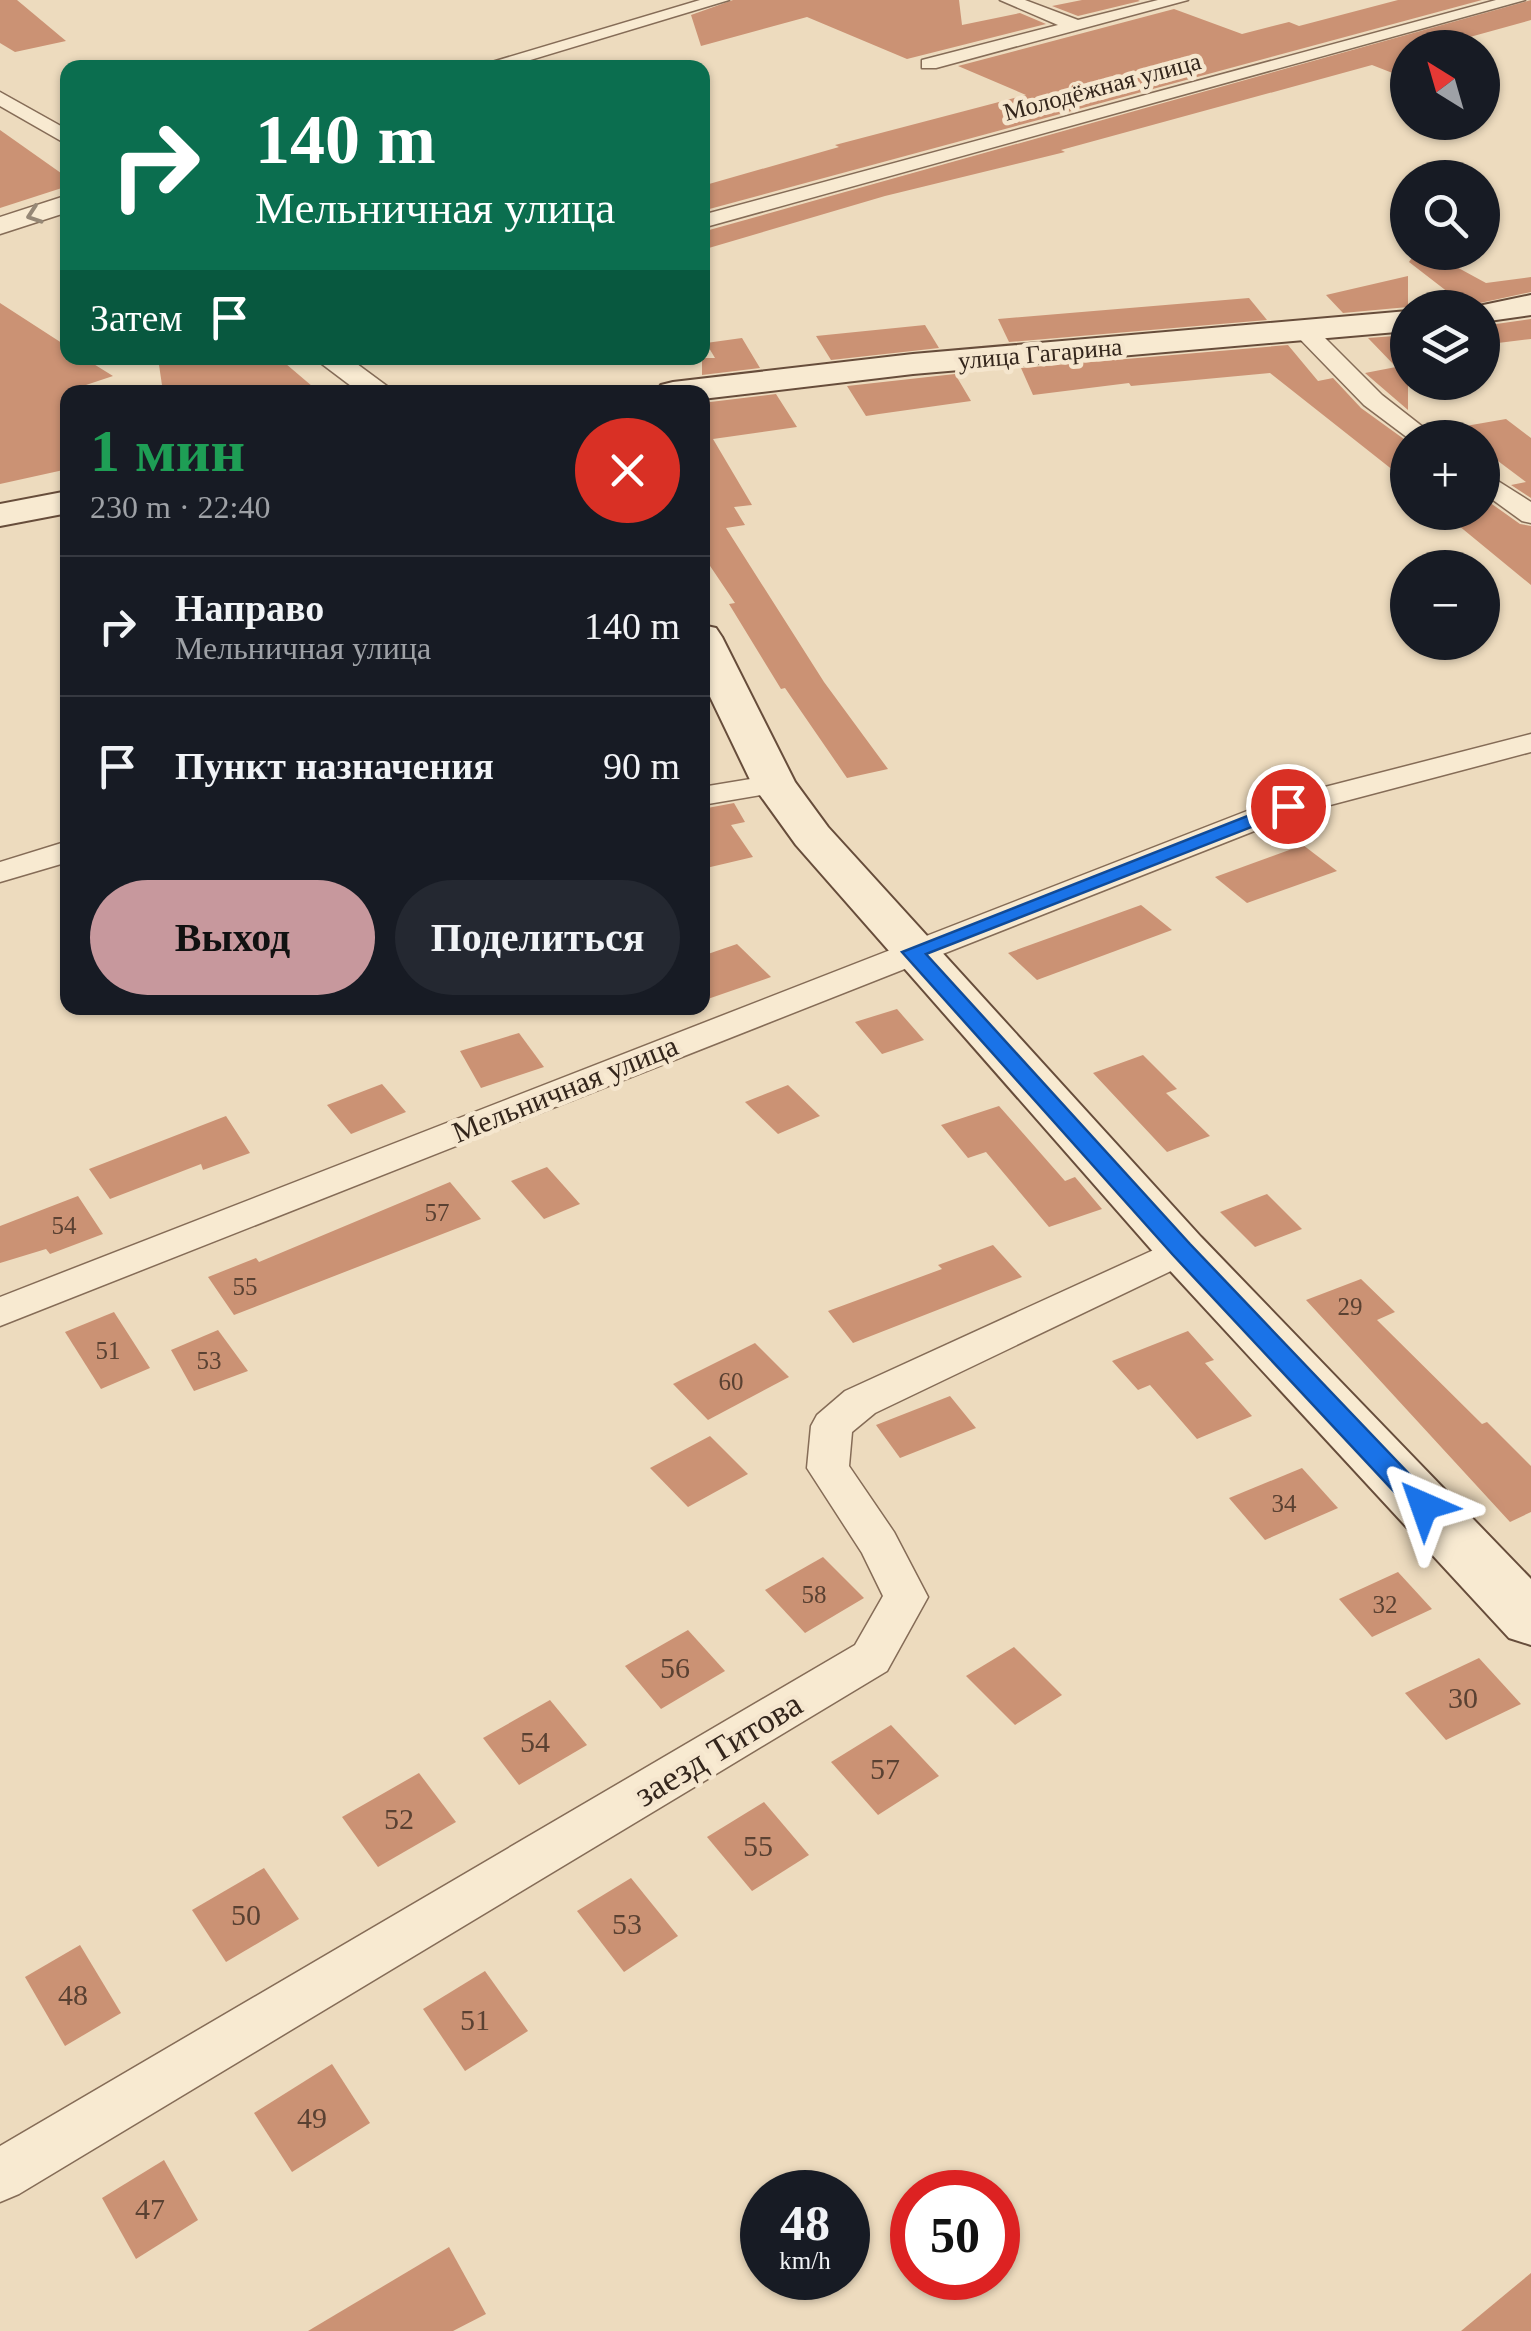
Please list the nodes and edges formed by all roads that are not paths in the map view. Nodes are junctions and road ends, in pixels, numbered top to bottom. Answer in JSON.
{"nodes":[{"id":1,"x":720,"y":0,"type":"edge"},
{"id":2,"x":1009,"y":0,"type":"edge"},
{"id":3,"x":1180,"y":0,"type":"edge"},
{"id":4,"x":1516,"y":0,"type":"edge"},
{"id":5,"x":1076,"y":26,"type":"junction"},
{"id":6,"x":509,"y":60,"type":"edge"},
{"id":7,"x":929,"y":64,"type":"dead end"},
{"id":8,"x":0,"y":98,"type":"edge"},
{"id":9,"x":60,"y":134,"type":"edge"},
{"id":10,"x":60,"y":206,"type":"edge"},
{"id":11,"x":710,"y":220,"type":"edge"},
{"id":12,"x":0,"y":226,"type":"edge"},
{"id":13,"x":1531,"y":306,"type":"edge"},
{"id":14,"x":1500,"y":310,"type":"edge"},
{"id":15,"x":1390,"y":323,"type":"edge"},
{"id":16,"x":1304,"y":330,"type":"junction"},
{"id":17,"x":339,"y":365,"type":"edge"},
{"id":18,"x":369,"y":385,"type":"edge"},
{"id":19,"x":710,"y":388,"type":"edge"},
{"id":20,"x":1400,"y":420,"type":"edge"},
{"id":21,"x":1500,"y":493,"type":"edge"},
{"id":22,"x":60,"y":504,"type":"edge"},
{"id":23,"x":0,"y":515,"type":"edge"},
{"id":24,"x":1531,"y":515,"type":"edge"},
{"id":25,"x":710,"y":654,"type":"edge"},
{"id":26,"x":1531,"y":744,"type":"edge"},
{"id":27,"x":774,"y":784,"type":"junction"},
{"id":28,"x":710,"y":795,"type":"edge"},
{"id":29,"x":60,"y":853,"type":"edge"},
{"id":30,"x":0,"y":872,"type":"edge"},
{"id":31,"x":913,"y":952,"type":"junction"},
{"id":32,"x":1182,"y":1250,"type":"junction"},
{"id":33,"x":0,"y":1312,"type":"edge"},
{"id":34,"x":1531,"y":1620,"type":"edge"},
{"id":35,"x":0,"y":2176,"type":"edge"}],
"edges":[{"from":1,"to":6,"type":"street"},
{"from":2,"to":5,"type":"street"},
{"from":3,"to":5,"type":"street"},
{"from":4,"to":11,"type":"street","name":"Молодёжная улица"},
{"from":5,"to":7,"type":"street"},
{"from":8,"to":9,"type":"street"},
{"from":10,"to":12,"type":"street","one_way":true},
{"from":13,"to":14,"type":"main road"},
{"from":15,"to":16,"type":"main road","name":"улица Гагарина"},
{"from":16,"to":19,"type":"main road","name":"улица Гагарина"},
{"from":16,"to":20,"type":"street"},
{"from":17,"to":18,"type":"street"},
{"from":21,"to":24,"type":"street"},
{"from":22,"to":23,"type":"main road"},
{"from":25,"to":27,"type":"main road"},
{"from":26,"to":31,"type":"street","name":"Мельничная улица"},
{"from":27,"to":28,"type":"street"},
{"from":27,"to":31,"type":"main road"},
{"from":29,"to":30,"type":"street"},
{"from":31,"to":32,"type":"main road"},
{"from":31,"to":33,"type":"street","name":"Мельничная улица"},
{"from":32,"to":34,"type":"main road"},
{"from":32,"to":35,"type":"street","name":"заезд Титова"}]}
